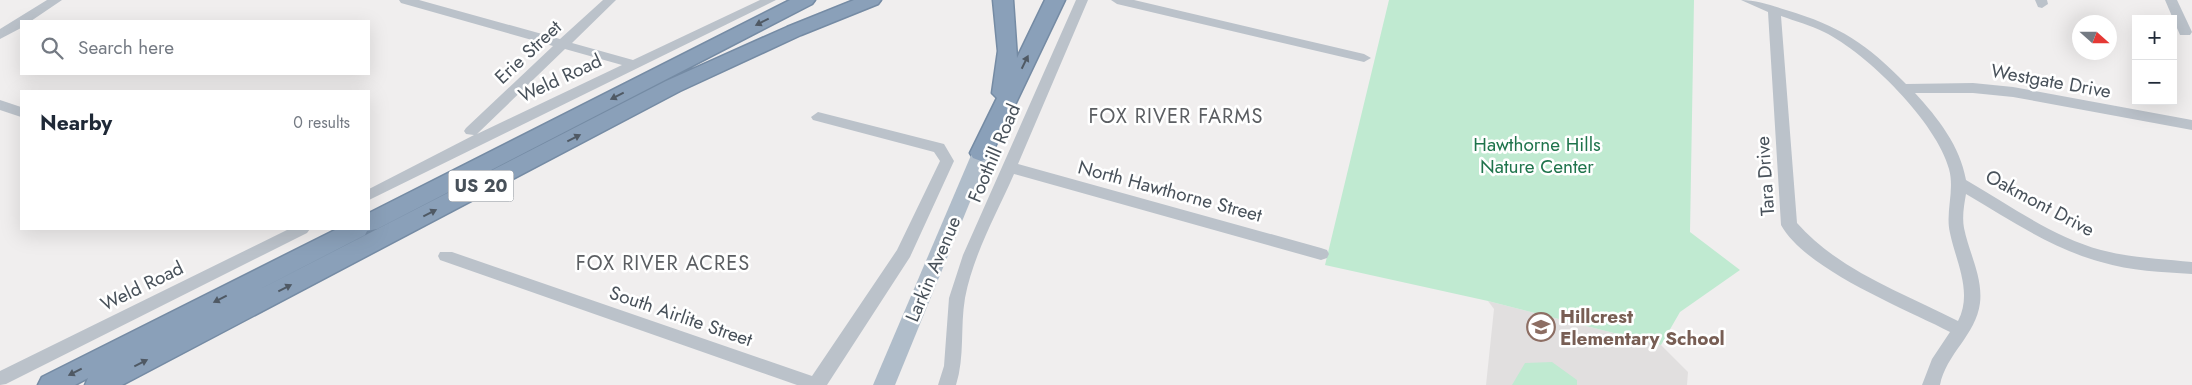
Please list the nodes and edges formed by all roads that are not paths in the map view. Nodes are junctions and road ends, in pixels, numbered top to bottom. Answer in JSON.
{"nodes":[{"id":1,"x":56,"y":0,"type":"edge"},
{"id":2,"x":405,"y":0,"type":"edge"},
{"id":3,"x":610,"y":0,"type":"edge"},
{"id":4,"x":770,"y":0,"type":"edge"},
{"id":5,"x":805,"y":0,"type":"edge"},
{"id":6,"x":871,"y":0,"type":"edge"},
{"id":7,"x":1003,"y":0,"type":"edge"},
{"id":8,"x":1054,"y":0,"type":"edge"},
{"id":9,"x":1082,"y":0,"type":"edge"},
{"id":10,"x":1117,"y":0,"type":"edge"},
{"id":11,"x":1747,"y":0,"type":"edge"},
{"id":12,"x":2171,"y":0,"type":"edge"},
{"id":13,"x":1774,"y":11,"type":"junction"},
{"id":14,"x":25,"y":20,"type":"edge"},
{"id":15,"x":20,"y":23,"type":"edge"},
{"id":16,"x":2185,"y":32,"type":"dead end"},
{"id":17,"x":0,"y":35,"type":"edge"},
{"id":18,"x":563,"y":44,"type":"junction"},
{"id":19,"x":1364,"y":58,"type":"dead end"},
{"id":20,"x":636,"y":65,"type":"junction"},
{"id":21,"x":1902,"y":89,"type":"junction"},
{"id":22,"x":0,"y":105,"type":"edge"},
{"id":23,"x":20,"y":112,"type":"edge"},
{"id":24,"x":818,"y":117,"type":"dead end"},
{"id":25,"x":2192,"y":125,"type":"edge"},
{"id":26,"x":471,"y":131,"type":"dead end"},
{"id":27,"x":980,"y":153,"type":"junction"},
{"id":28,"x":1009,"y":168,"type":"junction"},
{"id":29,"x":1959,"y":183,"type":"junction"},
{"id":30,"x":370,"y":194,"type":"edge"},
{"id":31,"x":370,"y":222,"type":"edge"},
{"id":32,"x":300,"y":230,"type":"edge"},
{"id":33,"x":355,"y":230,"type":"edge"},
{"id":34,"x":1320,"y":254,"type":"dead end"},
{"id":35,"x":446,"y":256,"type":"dead end"},
{"id":36,"x":2192,"y":268,"type":"edge"},
{"id":37,"x":1960,"y":330,"type":"junction"},
{"id":38,"x":0,"y":379,"type":"edge"},
{"id":39,"x":50,"y":385,"type":"edge"},
{"id":40,"x":98,"y":385,"type":"edge"},
{"id":41,"x":817,"y":385,"type":"edge"},
{"id":42,"x":884,"y":385,"type":"edge"},
{"id":43,"x":947,"y":385,"type":"edge"},
{"id":44,"x":1931,"y":385,"type":"edge"}],
"edges":[{"from":1,"to":14,"type":"street"},
{"from":2,"to":18,"type":"street"},
{"from":3,"to":18,"type":"street","name":"Erie Street"},
{"from":4,"to":20,"type":"street","name":"Weld Road"},
{"from":5,"to":31,"type":"highway","number":"US 20","one_way":true},
{"from":40,"to":6,"type":"highway","number":"US 20","one_way":true},
{"from":7,"to":27,"type":"highway"},
{"from":27,"to":8,"type":"highway","one_way":true},
{"from":9,"to":28,"type":"street","name":"Foothill Road"},
{"from":10,"to":19,"type":"street"},
{"from":11,"to":13,"type":"street"},
{"from":12,"to":16,"type":"street"},
{"from":13,"to":21,"type":"street"},
{"from":13,"to":37,"type":"street","name":"Tara Drive"},
{"from":15,"to":17,"type":"street"},
{"from":18,"to":20,"type":"street"},
{"from":18,"to":26,"type":"street","name":"Erie Street"},
{"from":20,"to":30,"type":"street","name":"Weld Road"},
{"from":21,"to":25,"type":"street","name":"Westgate Drive"},
{"from":21,"to":29,"type":"street"},
{"from":22,"to":23,"type":"street"},
{"from":24,"to":41,"type":"street"},
{"from":27,"to":42,"type":"main road","name":"Larkin Avenue"},
{"from":28,"to":34,"type":"street","name":"North Hawthorne Street"},
{"from":28,"to":43,"type":"street","name":"Foothill Road"},
{"from":29,"to":36,"type":"street","name":"Oakmont Drive"},
{"from":29,"to":37,"type":"street"},
{"from":32,"to":38,"type":"street","name":"Weld Road"},
{"from":33,"to":39,"type":"highway","one_way":true},
{"from":35,"to":41,"type":"street","name":"South Airlite Street"},
{"from":37,"to":44,"type":"street"}]}
